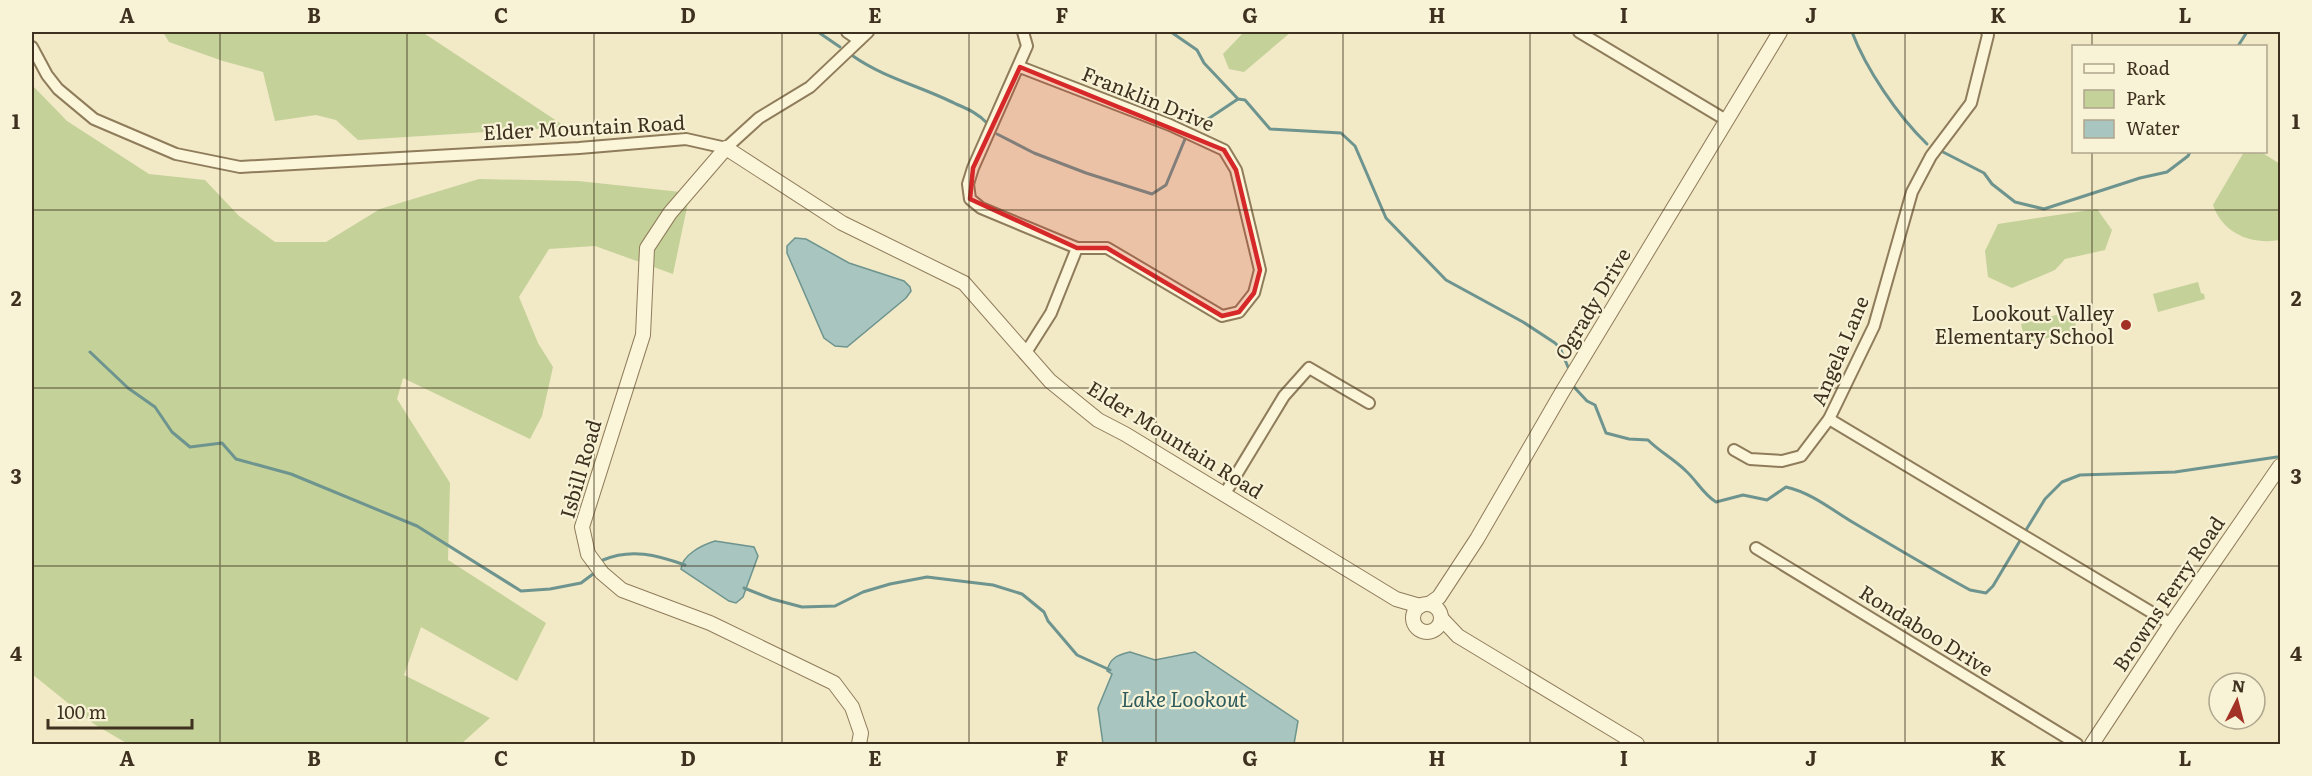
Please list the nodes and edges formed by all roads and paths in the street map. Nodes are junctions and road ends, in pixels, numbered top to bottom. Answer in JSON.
{"nodes":[{"id":1,"x":847,"y":32,"type":"edge"},
{"id":2,"x":868,"y":32,"type":"edge"},
{"id":3,"x":1023,"y":32,"type":"edge"},
{"id":4,"x":1579,"y":32,"type":"edge"},
{"id":5,"x":1780,"y":32,"type":"edge"},
{"id":6,"x":1987,"y":32,"type":"edge"},
{"id":7,"x":859,"y":39,"type":"junction"},
{"id":8,"x":32,"y":47,"type":"edge"},
{"id":9,"x":1020,"y":67,"type":"junction"},
{"id":10,"x":1726,"y":120,"type":"junction"},
{"id":11,"x":726,"y":148,"type":"junction"},
{"id":12,"x":1077,"y":248,"type":"junction"},
{"id":13,"x":1025,"y":354,"type":"junction"},
{"id":14,"x":1369,"y":403,"type":"dead end"},
{"id":15,"x":1829,"y":419,"type":"junction"},
{"id":16,"x":1734,"y":450,"type":"dead end"},
{"id":17,"x":2280,"y":466,"type":"edge"},
{"id":18,"x":1224,"y":495,"type":"junction"},
{"id":19,"x":1756,"y":548,"type":"dead end"},
{"id":20,"x":1430,"y":609,"type":"junction"},
{"id":21,"x":2170,"y":624,"type":"junction"},
{"id":22,"x":1431,"y":632,"type":"junction"},
{"id":23,"x":1458,"y":636,"type":"junction"},
{"id":24,"x":859,"y":744,"type":"edge"},
{"id":25,"x":1637,"y":744,"type":"edge"},
{"id":26,"x":2076,"y":744,"type":"edge"},
{"id":27,"x":2092,"y":744,"type":"edge"}],
"edges":[{"from":1,"to":7,"type":"street"},
{"from":2,"to":7,"type":"street"},
{"from":3,"to":9,"type":"street"},
{"from":4,"to":10,"type":"street"},
{"from":5,"to":10,"type":"street","name":"Ogrady Drive"},
{"from":6,"to":15,"type":"street","name":"Angela Lane"},
{"from":7,"to":11,"type":"street"},
{"from":8,"to":11,"type":"street","name":"Elder Mountain Road"},
{"from":9,"to":12,"type":"street"},
{"from":9,"to":12,"type":"street","name":"Franklin Drive"},
{"from":10,"to":20,"type":"street","name":"Ogrady Drive"},
{"from":11,"to":13,"type":"street","name":"Elder Mountain Road"},
{"from":11,"to":24,"type":"street","name":"Isbill Road"},
{"from":12,"to":13,"type":"street"},
{"from":13,"to":18,"type":"street","name":"Elder Mountain Road"},
{"from":14,"to":18,"type":"street"},
{"from":15,"to":16,"type":"street"},
{"from":15,"to":21,"type":"street","name":"Angela Lane"},
{"from":17,"to":21,"type":"street","name":"Browns Ferry Road"},
{"from":18,"to":20,"type":"street","name":"Elder Mountain Road"},
{"from":19,"to":26,"type":"street","name":"Rondaboo Drive"},
{"from":20,"to":22,"type":"street"},
{"from":20,"to":22,"type":"street","name":"Elder Mountain Road"},
{"from":20,"to":23,"type":"street","name":"Elder Mountain Road"},
{"from":21,"to":27,"type":"street","name":"Browns Ferry Road"},
{"from":22,"to":23,"type":"street","name":"Elder Mountain Road"},
{"from":23,"to":25,"type":"street","name":"Elder Mountain Road"}]}
